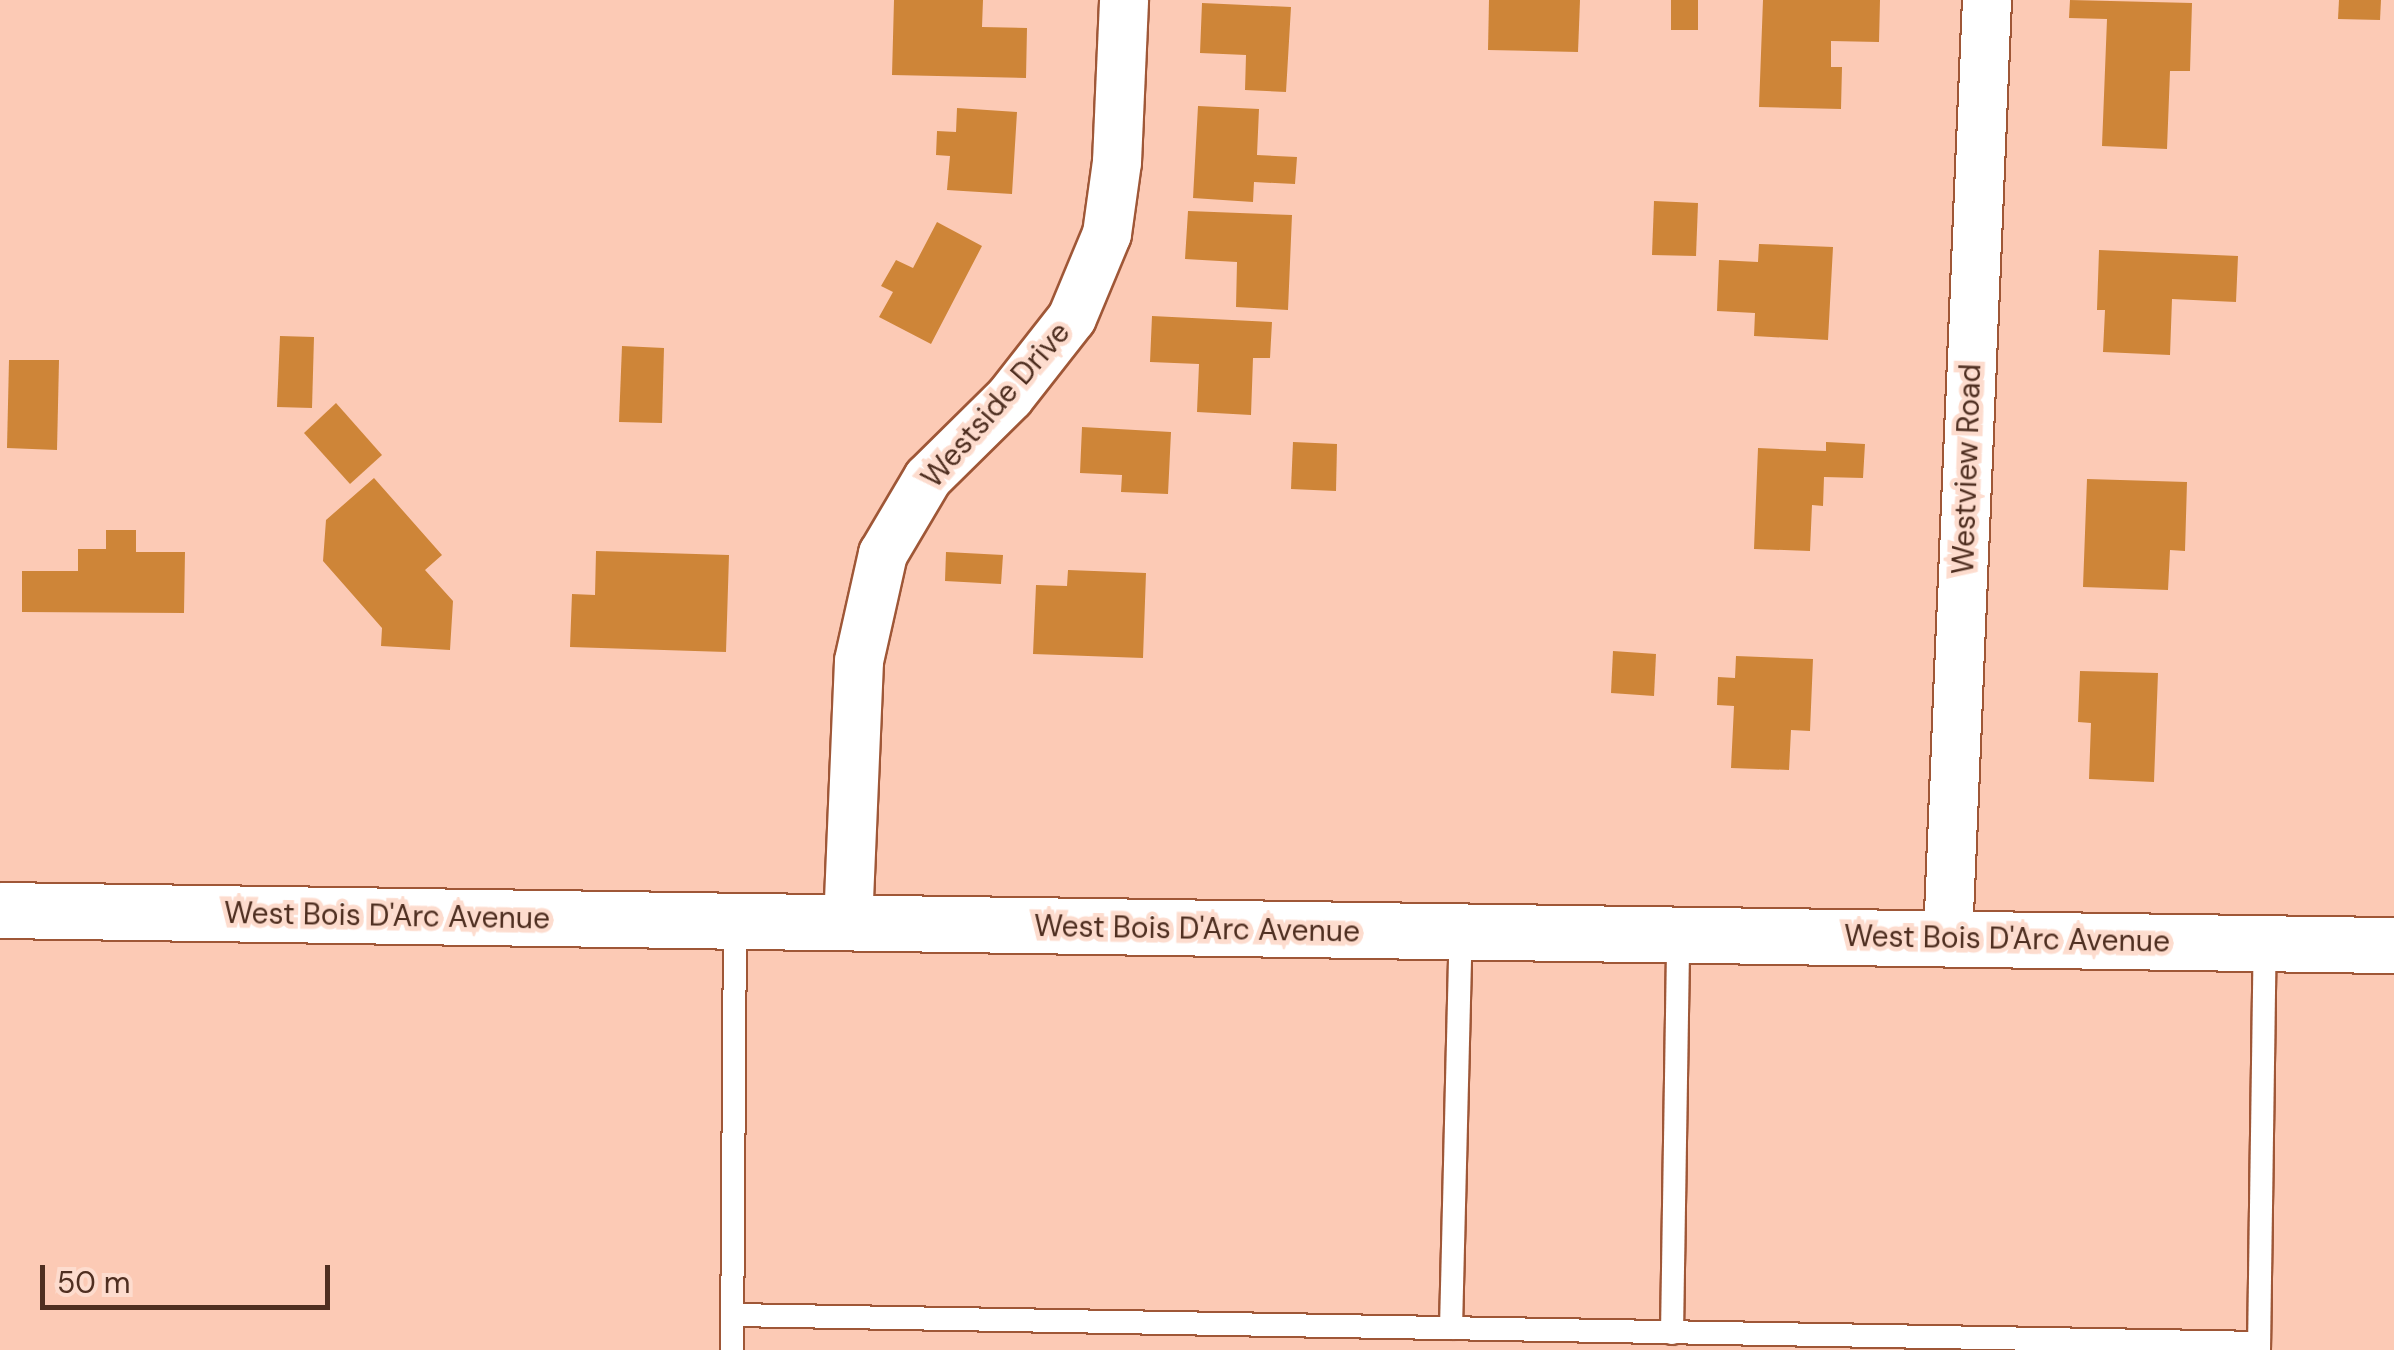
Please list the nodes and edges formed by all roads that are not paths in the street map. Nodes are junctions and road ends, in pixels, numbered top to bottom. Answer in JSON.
{"nodes":[{"id":1,"x":1124,"y":0,"type":"edge"},
{"id":2,"x":1986,"y":0,"type":"edge"},
{"id":3,"x":0,"y":910,"type":"edge"},
{"id":4,"x":735,"y":922,"type":"junction"},
{"id":5,"x":848,"y":924,"type":"junction"},
{"id":6,"x":1462,"y":932,"type":"junction"},
{"id":7,"x":1678,"y":935,"type":"junction"},
{"id":8,"x":1948,"y":938,"type":"junction"},
{"id":9,"x":2265,"y":943,"type":"junction"},
{"id":10,"x":2394,"y":944,"type":"edge"},
{"id":11,"x":732,"y":1315,"type":"junction"},
{"id":12,"x":1451,"y":1328,"type":"junction"},
{"id":13,"x":1672,"y":1332,"type":"junction"},
{"id":14,"x":2259,"y":1347,"type":"edge"},
{"id":15,"x":732,"y":1350,"type":"edge"}],
"edges":[{"from":1,"to":5,"type":"street","name":"Westside Drive"},
{"from":2,"to":8,"type":"street","name":"Westview Road"},
{"from":3,"to":4,"type":"street","name":"West Bois D'Arc Avenue"},
{"from":4,"to":5,"type":"street","name":"West Bois D'Arc Avenue"},
{"from":4,"to":11,"type":"lane"},
{"from":5,"to":6,"type":"street","name":"West Bois D'Arc Avenue"},
{"from":6,"to":7,"type":"street","name":"West Bois D'Arc Avenue"},
{"from":6,"to":12,"type":"lane"},
{"from":7,"to":8,"type":"street","name":"West Bois D'Arc Avenue"},
{"from":7,"to":13,"type":"lane"},
{"from":8,"to":9,"type":"street","name":"West Bois D'Arc Avenue"},
{"from":9,"to":10,"type":"street","name":"West Bois D'Arc Avenue"},
{"from":9,"to":14,"type":"lane"},
{"from":11,"to":12,"type":"lane"},
{"from":11,"to":15,"type":"lane"},
{"from":12,"to":13,"type":"lane"},
{"from":13,"to":14,"type":"lane"}]}
